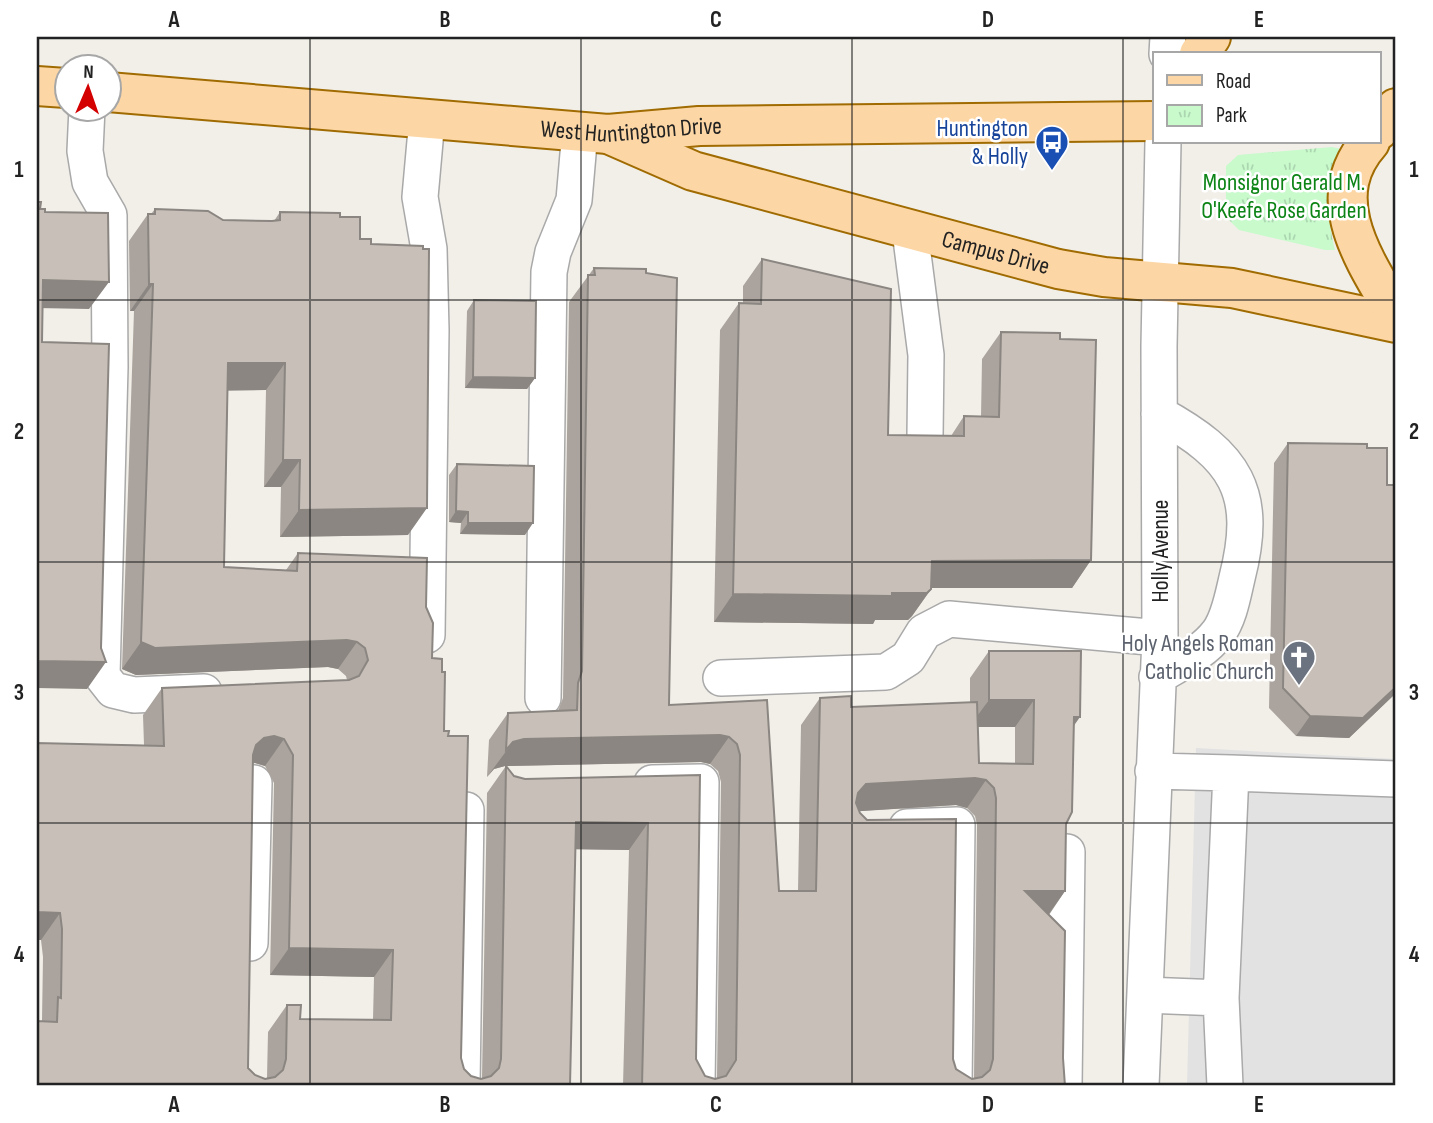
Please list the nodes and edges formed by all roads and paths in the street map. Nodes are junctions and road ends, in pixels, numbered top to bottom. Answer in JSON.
{"nodes":[{"id":1,"x":1211,"y":37,"type":"edge"},
{"id":2,"x":1200,"y":52,"type":"edge"},
{"id":3,"x":122,"y":93,"type":"edge"},
{"id":4,"x":1396,"y":108,"type":"edge"},
{"id":5,"x":426,"y":119,"type":"junction"},
{"id":6,"x":1153,"y":121,"type":"edge"},
{"id":7,"x":86,"y":122,"type":"edge"},
{"id":8,"x":1380,"y":129,"type":"edge"},
{"id":9,"x":594,"y":132,"type":"junction"},
{"id":10,"x":1163,"y":144,"type":"edge"},
{"id":11,"x":1369,"y":144,"type":"edge"},
{"id":12,"x":910,"y":231,"type":"junction"},
{"id":13,"x":1159,"y":282,"type":"junction"},
{"id":14,"x":1396,"y":314,"type":"edge"},
{"id":15,"x":1396,"y":323,"type":"edge"},
{"id":16,"x":1159,"y":414,"type":"junction"},
{"id":17,"x":925,"y":436,"type":"edge"},
{"id":18,"x":427,"y":635,"type":"edge"},
{"id":19,"x":1160,"y":638,"type":"junction"},
{"id":20,"x":1157,"y":677,"type":"junction"},
{"id":21,"x":721,"y":678,"type":"dead end"},
{"id":22,"x":232,"y":691,"type":"edge"},
{"id":23,"x":543,"y":698,"type":"dead end"},
{"id":24,"x":467,"y":771,"type":"edge"},
{"id":25,"x":1153,"y":771,"type":"junction"},
{"id":26,"x":1231,"y":773,"type":"junction"},
{"id":27,"x":1396,"y":779,"type":"edge"},
{"id":28,"x":254,"y":783,"type":"edge"},
{"id":29,"x":623,"y":783,"type":"edge"},
{"id":30,"x":869,"y":828,"type":"edge"},
{"id":31,"x":1067,"y":852,"type":"edge"},
{"id":32,"x":249,"y":979,"type":"edge"},
{"id":33,"x":1145,"y":995,"type":"junction"},
{"id":34,"x":1221,"y":998,"type":"junction"},
{"id":35,"x":461,"y":1086,"type":"edge"},
{"id":36,"x":697,"y":1086,"type":"edge"},
{"id":37,"x":954,"y":1086,"type":"edge"},
{"id":38,"x":1065,"y":1086,"type":"edge"},
{"id":39,"x":1141,"y":1086,"type":"edge"},
{"id":40,"x":1225,"y":1086,"type":"edge"}],
"edges":[{"from":1,"to":2,"type":"main road"},
{"from":3,"to":5,"type":"main road","name":"West Huntington Drive"},
{"from":4,"to":8,"type":"main road"},
{"from":5,"to":9,"type":"main road","name":"West Huntington Drive"},
{"from":5,"to":18,"type":"street"},
{"from":6,"to":9,"type":"main road","name":"West Huntington Drive"},
{"from":7,"to":22,"type":"street"},
{"from":9,"to":12,"type":"main road","name":"Campus Drive"},
{"from":9,"to":23,"type":"street"},
{"from":10,"to":13,"type":"street","name":"Holly Avenue"},
{"from":11,"to":14,"type":"main road"},
{"from":12,"to":13,"type":"main road","name":"Campus Drive"},
{"from":12,"to":17,"type":"street"},
{"from":13,"to":15,"type":"main road","name":"Campus Drive"},
{"from":13,"to":16,"type":"street","name":"Holly Avenue"},
{"from":16,"to":19,"type":"street","name":"Holly Avenue"},
{"from":16,"to":20,"type":"street"},
{"from":19,"to":20,"type":"street","name":"Holly Avenue"},
{"from":19,"to":21,"type":"street"},
{"from":20,"to":25,"type":"street","name":"Holly Avenue"},
{"from":24,"to":35,"type":"street"},
{"from":25,"to":26,"type":"street"},
{"from":25,"to":33,"type":"street","name":"Holly Avenue"},
{"from":26,"to":27,"type":"street"},
{"from":26,"to":34,"type":"street"},
{"from":28,"to":32,"type":"street"},
{"from":29,"to":36,"type":"street"},
{"from":30,"to":37,"type":"street"},
{"from":31,"to":38,"type":"street"},
{"from":33,"to":34,"type":"street"},
{"from":33,"to":39,"type":"street","name":"Holly Avenue"},
{"from":34,"to":40,"type":"street"}]}
